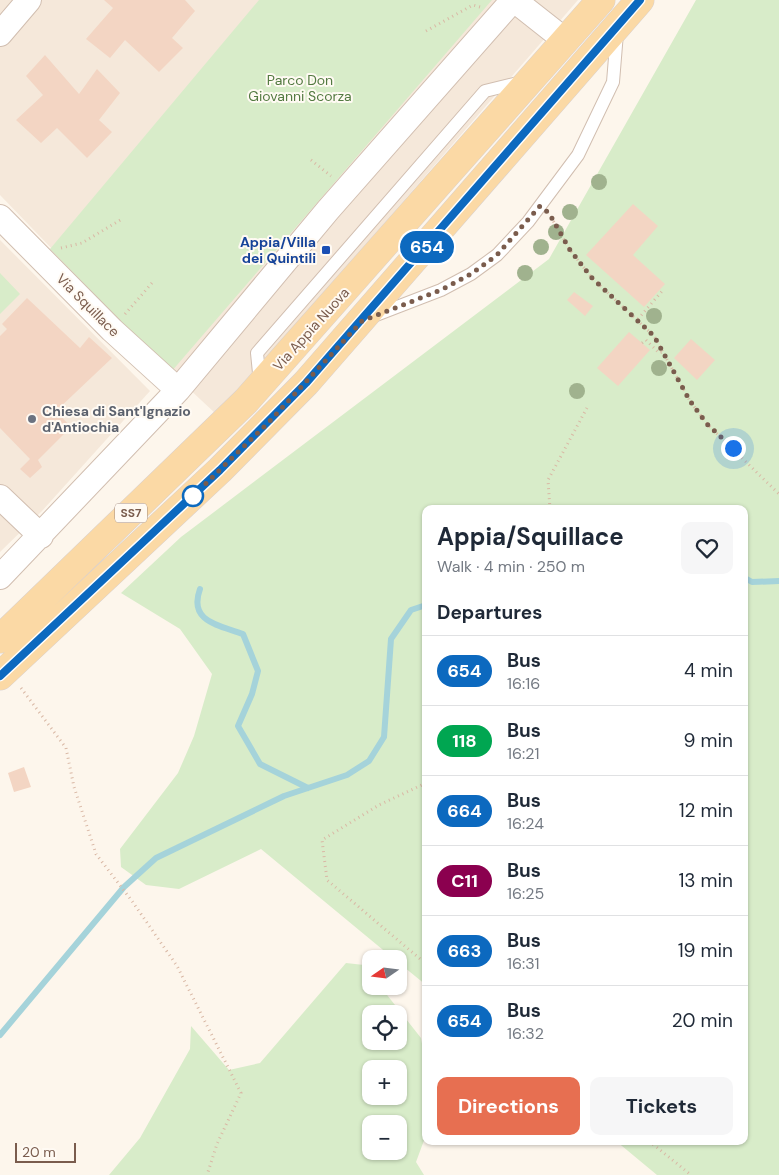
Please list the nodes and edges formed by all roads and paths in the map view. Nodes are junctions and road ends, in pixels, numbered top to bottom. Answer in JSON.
{"nodes":[{"id":1,"x":30,"y":0,"type":"edge"},
{"id":2,"x":601,"y":0,"type":"edge"},
{"id":3,"x":640,"y":0,"type":"edge"},
{"id":4,"x":510,"y":4,"type":"edge"},
{"id":5,"x":617,"y":26,"type":"junction"},
{"id":6,"x":426,"y":31,"type":"dead end"},
{"id":7,"x":0,"y":34,"type":"edge"},
{"id":8,"x":566,"y":41,"type":"junction"},
{"id":9,"x":540,"y":206,"type":"junction"},
{"id":10,"x":0,"y":216,"type":"edge"},
{"id":11,"x":122,"y":219,"type":"dead end"},
{"id":12,"x":26,"y":244,"type":"junction"},
{"id":13,"x":152,"y":284,"type":"dead end"},
{"id":14,"x":664,"y":289,"type":"dead end"},
{"id":15,"x":638,"y":319,"type":"junction"},
{"id":16,"x":362,"y":321,"type":"junction"},
{"id":17,"x":112,"y":330,"type":"junction"},
{"id":18,"x":642,"y":343,"type":"dead end"},
{"id":19,"x":662,"y":352,"type":"junction"},
{"id":20,"x":178,"y":390,"type":"junction"},
{"id":21,"x":588,"y":406,"type":"dead end"},
{"id":22,"x":779,"y":494,"type":"edge"},
{"id":23,"x":0,"y":497,"type":"edge"},
{"id":24,"x":550,"y":505,"type":"edge"},
{"id":25,"x":41,"y":536,"type":"junction"},
{"id":26,"x":0,"y":577,"type":"edge"},
{"id":27,"x":0,"y":639,"type":"edge"},
{"id":28,"x":4,"y":673,"type":"edge"},
{"id":29,"x":422,"y":785,"type":"edge"},
{"id":30,"x":422,"y":961,"type":"edge"},
{"id":31,"x":654,"y":1145,"type":"edge"},
{"id":32,"x":206,"y":1175,"type":"edge"},
{"id":33,"x":692,"y":1175,"type":"edge"}],
"edges":[{"from":1,"to":7,"type":"street"},
{"from":2,"to":8,"type":"main road","name":"Via Appia Nuova","number":"SS7"},
{"from":3,"to":5,"type":"main road","number":"SS7"},
{"from":4,"to":6,"type":"path"},
{"from":4,"to":8,"type":"street"},
{"from":4,"to":20,"type":"street"},
{"from":5,"to":9,"type":"lane"},
{"from":5,"to":16,"type":"main road","number":"SS7"},
{"from":8,"to":27,"type":"main road","name":"Via Appia Nuova","number":"SS7"},
{"from":9,"to":15,"type":"path"},
{"from":9,"to":16,"type":"lane"},
{"from":10,"to":12,"type":"street","name":"Via Squillace"},
{"from":11,"to":12,"type":"path"},
{"from":12,"to":17,"type":"street","name":"Via Squillace"},
{"from":13,"to":17,"type":"path"},
{"from":14,"to":15,"type":"path"},
{"from":15,"to":19,"type":"path"},
{"from":16,"to":28,"type":"main road","number":"SS7"},
{"from":17,"to":20,"type":"street","name":"Via Squillace"},
{"from":18,"to":19,"type":"path"},
{"from":19,"to":22,"type":"path"},
{"from":20,"to":25,"type":"street"},
{"from":21,"to":24,"type":"path"},
{"from":23,"to":25,"type":"street"},
{"from":25,"to":26,"type":"street"},
{"from":28,"to":32,"type":"path"},
{"from":29,"to":30,"type":"path"},
{"from":31,"to":33,"type":"path"}]}
